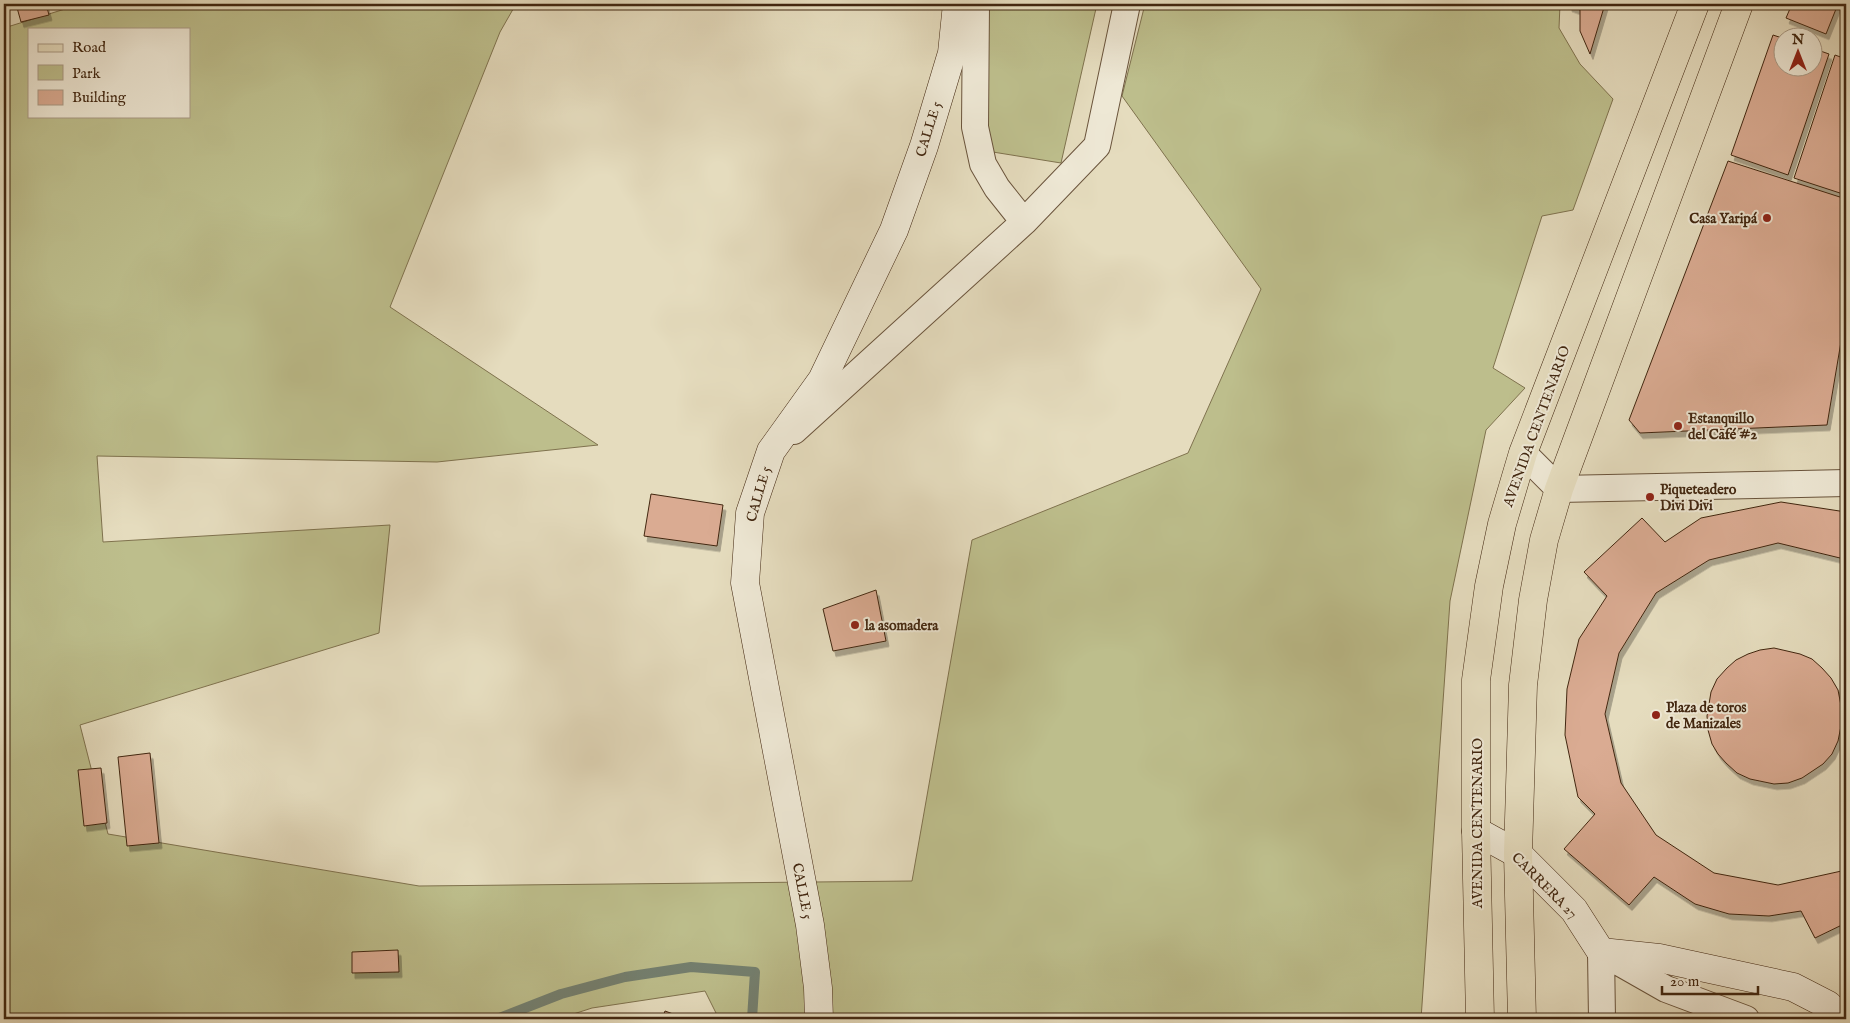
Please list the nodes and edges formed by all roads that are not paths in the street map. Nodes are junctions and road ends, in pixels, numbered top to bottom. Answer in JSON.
{"nodes":[{"id":1,"x":957,"y":4,"type":"edge"},
{"id":2,"x":976,"y":4,"type":"edge"},
{"id":3,"x":1127,"y":4,"type":"edge"},
{"id":4,"x":1695,"y":4,"type":"edge"},
{"id":5,"x":1739,"y":4,"type":"edge"},
{"id":6,"x":1024,"y":222,"type":"junction"},
{"id":7,"x":771,"y":451,"type":"junction"},
{"id":8,"x":1523,"y":453,"type":"junction"},
{"id":9,"x":1846,"y":483,"type":"edge"},
{"id":10,"x":1559,"y":489,"type":"junction"},
{"id":11,"x":1476,"y":831,"type":"junction"},
{"id":12,"x":1518,"y":854,"type":"junction"},
{"id":13,"x":1602,"y":952,"type":"junction"},
{"id":14,"x":1835,"y":1012,"type":"edge"},
{"id":15,"x":819,"y":1019,"type":"edge"},
{"id":16,"x":1480,"y":1019,"type":"edge"},
{"id":17,"x":1522,"y":1019,"type":"edge"},
{"id":18,"x":1602,"y":1019,"type":"edge"},
{"id":19,"x":1746,"y":1019,"type":"edge"}],
"edges":[{"from":1,"to":7,"type":"street","name":"CALLE 5"},
{"from":2,"to":6,"type":"street"},
{"from":3,"to":6,"type":"street"},
{"from":4,"to":8,"type":"main road","name":"AVENIDA CENTENARIO"},
{"from":5,"to":10,"type":"main road"},
{"from":6,"to":7,"type":"street"},
{"from":7,"to":15,"type":"street","name":"CALLE 5"},
{"from":8,"to":10,"type":"street"},
{"from":8,"to":11,"type":"main road","name":"AVENIDA CENTENARIO"},
{"from":9,"to":10,"type":"street"},
{"from":10,"to":12,"type":"main road"},
{"from":11,"to":12,"type":"street","name":"CARRERA 27"},
{"from":11,"to":16,"type":"main road","name":"AVENIDA CENTENARIO"},
{"from":12,"to":13,"type":"street","name":"CARRERA 27"},
{"from":12,"to":17,"type":"main road"},
{"from":13,"to":14,"type":"street"},
{"from":13,"to":18,"type":"street"},
{"from":13,"to":19,"type":"street"}]}
